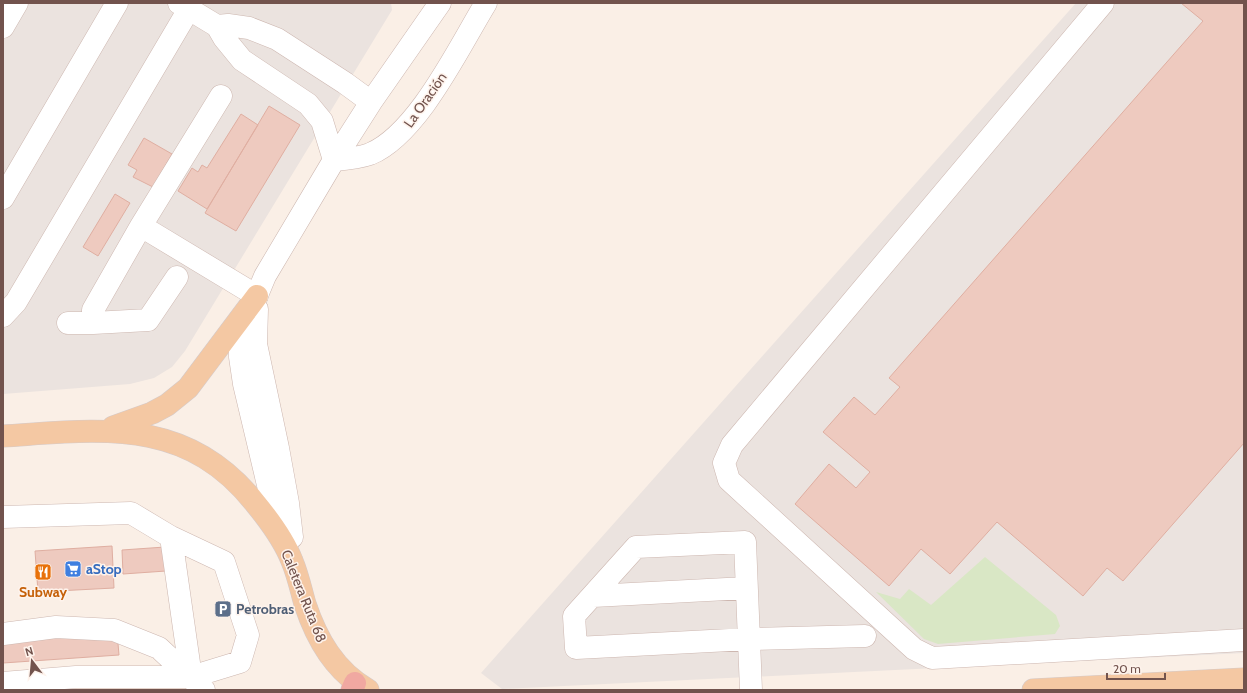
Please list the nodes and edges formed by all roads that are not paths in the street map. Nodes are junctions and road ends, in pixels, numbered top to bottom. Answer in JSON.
{"nodes":[{"id":1,"x":17,"y":3,"type":"edge"},
{"id":2,"x":116,"y":3,"type":"edge"},
{"id":3,"x":440,"y":3,"type":"edge"},
{"id":4,"x":486,"y":3,"type":"edge"},
{"id":5,"x":1103,"y":3,"type":"edge"},
{"id":6,"x":184,"y":6,"type":"edge"},
{"id":7,"x":217,"y":26,"type":"junction"},
{"id":8,"x":3,"y":27,"type":"edge"},
{"id":9,"x":221,"y":96,"type":"dead end"},
{"id":10,"x":371,"y":102,"type":"junction"},
{"id":11,"x":334,"y":160,"type":"junction"},
{"id":12,"x":3,"y":198,"type":"edge"},
{"id":13,"x":141,"y":226,"type":"junction"},
{"id":14,"x":178,"y":277,"type":"dead end"},
{"id":15,"x":257,"y":296,"type":"junction"},
{"id":16,"x":3,"y":316,"type":"edge"},
{"id":17,"x":68,"y":323,"type":"dead end"},
{"id":18,"x":93,"y":323,"type":"junction"},
{"id":19,"x":98,"y":430,"type":"junction"},
{"id":20,"x":3,"y":436,"type":"edge"},
{"id":21,"x":3,"y":518,"type":"edge"},
{"id":22,"x":172,"y":537,"type":"junction"},
{"id":23,"x":292,"y":561,"type":"junction"},
{"id":24,"x":746,"y":588,"type":"junction"},
{"id":25,"x":593,"y":596,"type":"junction"},
{"id":26,"x":3,"y":634,"type":"edge"},
{"id":27,"x":865,"y":636,"type":"dead end"},
{"id":28,"x":749,"y":639,"type":"junction"},
{"id":29,"x":1244,"y":640,"type":"edge"},
{"id":30,"x":1244,"y":679,"type":"edge"},
{"id":31,"x":3,"y":683,"type":"edge"},
{"id":32,"x":198,"y":683,"type":"edge"},
{"id":33,"x":359,"y":688,"type":"edge"},
{"id":34,"x":751,"y":690,"type":"edge"},
{"id":35,"x":1033,"y":690,"type":"edge"}],
"edges":[{"from":1,"to":8,"type":"street"},
{"from":2,"to":12,"type":"street"},
{"from":3,"to":10,"type":"street"},
{"from":4,"to":11,"type":"street","name":"La Oración"},
{"from":5,"to":29,"type":"street"},
{"from":6,"to":7,"type":"street"},
{"from":6,"to":16,"type":"street"},
{"from":7,"to":10,"type":"street"},
{"from":7,"to":11,"type":"street"},
{"from":9,"to":13,"type":"street"},
{"from":10,"to":11,"type":"street"},
{"from":11,"to":15,"type":"street"},
{"from":13,"to":15,"type":"street"},
{"from":13,"to":18,"type":"street"},
{"from":14,"to":18,"type":"street"},
{"from":15,"to":19,"type":"main road"},
{"from":15,"to":23,"type":"street"},
{"from":17,"to":18,"type":"street"},
{"from":19,"to":20,"type":"main road","name":"Caletera Ruta 68"},
{"from":19,"to":23,"type":"main road","name":"Caletera Ruta 68"},
{"from":21,"to":22,"type":"street"},
{"from":22,"to":32,"type":"street"},
{"from":22,"to":32,"type":"street"},
{"from":23,"to":33,"type":"main road","name":"Caletera Ruta 68"},
{"from":24,"to":25,"type":"street"},
{"from":24,"to":25,"type":"street"},
{"from":24,"to":28,"type":"street"},
{"from":25,"to":28,"type":"street"},
{"from":26,"to":32,"type":"street"},
{"from":27,"to":28,"type":"street"},
{"from":28,"to":34,"type":"street"},
{"from":30,"to":35,"type":"main road"},
{"from":31,"to":32,"type":"street"}]}
